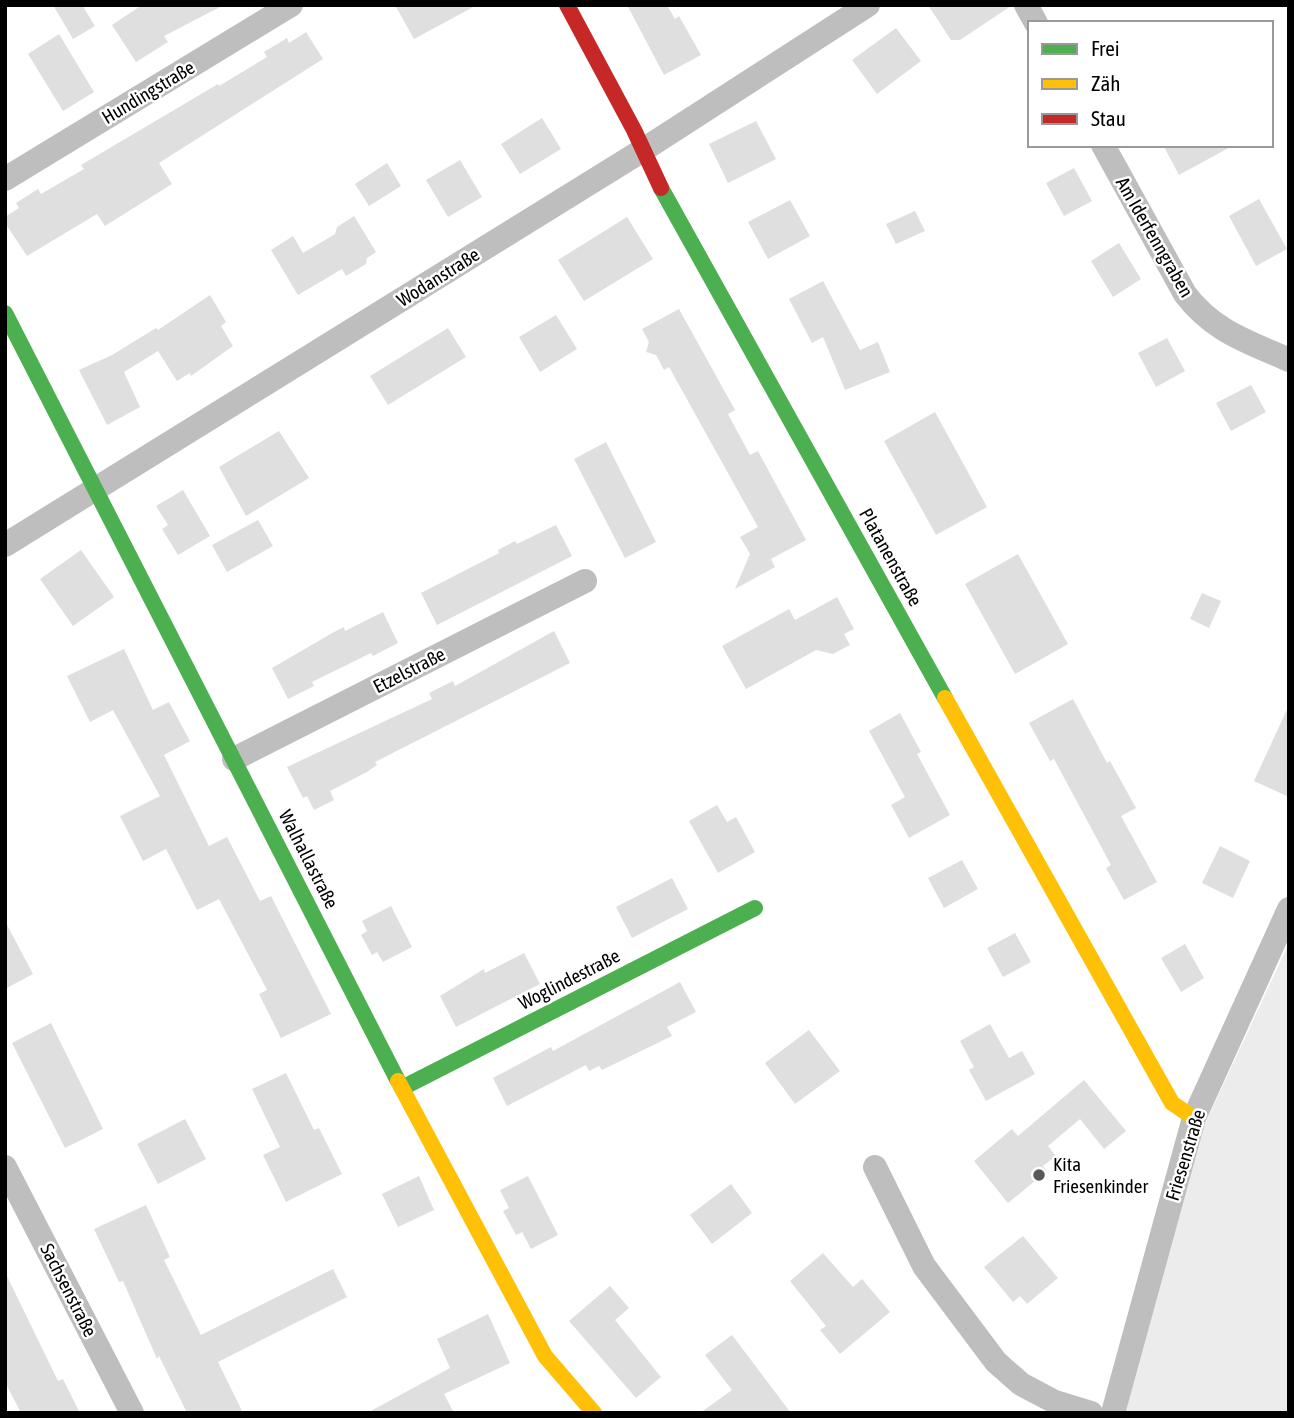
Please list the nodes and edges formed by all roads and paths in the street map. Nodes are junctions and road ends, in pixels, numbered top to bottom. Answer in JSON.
{"nodes":[{"id":1,"x":291,"y":5,"type":"edge"},
{"id":2,"x":567,"y":5,"type":"edge"},
{"id":3,"x":868,"y":5,"type":"edge"},
{"id":4,"x":1026,"y":5,"type":"edge"},
{"id":5,"x":1034,"y":21,"type":"edge"},
{"id":6,"x":1104,"y":147,"type":"edge"},
{"id":7,"x":643,"y":150,"type":"junction"},
{"id":8,"x":5,"y":179,"type":"edge"},
{"id":9,"x":5,"y":313,"type":"edge"},
{"id":10,"x":1289,"y":360,"type":"edge"},
{"id":11,"x":98,"y":489,"type":"junction"},
{"id":12,"x":5,"y":545,"type":"edge"},
{"id":13,"x":584,"y":581,"type":"dead end"},
{"id":14,"x":234,"y":759,"type":"junction"},
{"id":15,"x":755,"y":908,"type":"dead end"},
{"id":16,"x":1289,"y":909,"type":"edge"},
{"id":17,"x":402,"y":1088,"type":"junction"},
{"id":18,"x":1194,"y":1118,"type":"junction"},
{"id":19,"x":5,"y":1167,"type":"edge"},
{"id":20,"x":875,"y":1167,"type":"dead end"},
{"id":21,"x":132,"y":1413,"type":"edge"},
{"id":22,"x":594,"y":1413,"type":"edge"},
{"id":23,"x":1091,"y":1413,"type":"edge"},
{"id":24,"x":1113,"y":1413,"type":"edge"}],
"edges":[{"from":1,"to":8,"type":"street","name":"Hundingstraße"},
{"from":2,"to":7,"type":"street","name":"Platanenstraße"},
{"from":3,"to":7,"type":"street","name":"Wodanstraße"},
{"from":4,"to":5,"type":"street"},
{"from":6,"to":10,"type":"street","name":"Am Iderfenngraben"},
{"from":7,"to":11,"type":"street","name":"Wodanstraße"},
{"from":7,"to":18,"type":"street","name":"Platanenstraße"},
{"from":9,"to":11,"type":"street","name":"Walhallastraße"},
{"from":11,"to":12,"type":"street","name":"Wodanstraße"},
{"from":11,"to":14,"type":"street","name":"Walhallastraße"},
{"from":13,"to":14,"type":"street","name":"Etzelstraße"},
{"from":14,"to":17,"type":"street","name":"Walhallastraße"},
{"from":15,"to":17,"type":"street","name":"Woglindestraße"},
{"from":16,"to":18,"type":"street","name":"Friesenstraße"},
{"from":17,"to":22,"type":"street","name":"Walhallastraße"},
{"from":18,"to":24,"type":"street","name":"Friesenstraße"},
{"from":19,"to":21,"type":"street","name":"Sachsenstraße"},
{"from":20,"to":23,"type":"street"}]}
